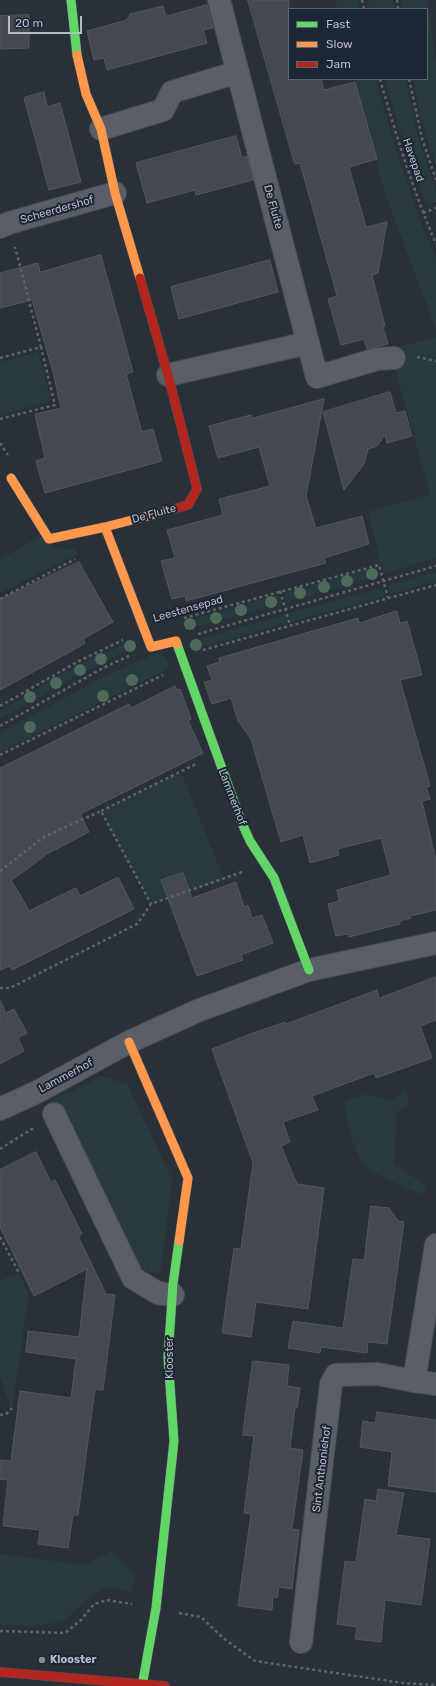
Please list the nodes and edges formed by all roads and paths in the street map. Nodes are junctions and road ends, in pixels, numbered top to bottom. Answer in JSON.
{"nodes":[{"id":1,"x":71,"y":0,"type":"edge"},
{"id":2,"x":219,"y":0,"type":"edge"},
{"id":3,"x":238,"y":72,"type":"junction"},
{"id":4,"x":380,"y":80,"type":"edge"},
{"id":5,"x":409,"y":80,"type":"edge"},
{"id":6,"x":101,"y":130,"type":"junction"},
{"id":7,"x":436,"y":180,"type":"edge"},
{"id":8,"x":115,"y":193,"type":"junction"},
{"id":9,"x":436,"y":208,"type":"edge"},
{"id":10,"x":423,"y":213,"type":"junction"},
{"id":11,"x":5,"y":225,"type":"edge"},
{"id":12,"x":436,"y":244,"type":"edge"},
{"id":13,"x":308,"y":343,"type":"junction"},
{"id":14,"x":41,"y":347,"type":"junction"},
{"id":15,"x":0,"y":358,"type":"edge"},
{"id":16,"x":394,"y":358,"type":"dead end"},
{"id":17,"x":168,"y":375,"type":"junction"},
{"id":18,"x":0,"y":419,"type":"edge"},
{"id":19,"x":11,"y":478,"type":"dead end"},
{"id":20,"x":105,"y":527,"type":"junction"},
{"id":21,"x":79,"y":532,"type":"junction"},
{"id":22,"x":436,"y":566,"type":"edge"},
{"id":23,"x":384,"y":580,"type":"junction"},
{"id":24,"x":436,"y":585,"type":"edge"},
{"id":25,"x":280,"y":591,"type":"junction"},
{"id":26,"x":388,"y":598,"type":"junction"},
{"id":27,"x":0,"y":599,"type":"edge"},
{"id":28,"x":285,"y":608,"type":"junction"},
{"id":29,"x":178,"y":619,"type":"dead end"},
{"id":30,"x":290,"y":625,"type":"junction"},
{"id":31,"x":145,"y":630,"type":"junction"},
{"id":32,"x":176,"y":641,"type":"junction"},
{"id":33,"x":151,"y":647,"type":"junction"},
{"id":34,"x":182,"y":656,"type":"junction"},
{"id":35,"x":185,"y":666,"type":"junction"},
{"id":36,"x":0,"y":706,"type":"edge"},
{"id":37,"x":0,"y":726,"type":"edge"},
{"id":38,"x":0,"y":755,"type":"edge"},
{"id":39,"x":217,"y":756,"type":"junction"},
{"id":40,"x":101,"y":811,"type":"junction"},
{"id":41,"x":265,"y":864,"type":"junction"},
{"id":42,"x":0,"y":871,"type":"edge"},
{"id":43,"x":151,"y":904,"type":"junction"},
{"id":44,"x":436,"y":943,"type":"edge"},
{"id":45,"x":310,"y":970,"type":"junction"},
{"id":46,"x":0,"y":988,"type":"edge"},
{"id":47,"x":129,"y":1042,"type":"junction"},
{"id":48,"x":0,"y":1108,"type":"edge"},
{"id":49,"x":54,"y":1114,"type":"joint"},
{"id":50,"x":0,"y":1149,"type":"edge"},
{"id":51,"x":0,"y":1237,"type":"edge"},
{"id":52,"x":436,"y":1245,"type":"edge"},
{"id":53,"x":19,"y":1273,"type":"dead end"},
{"id":54,"x":173,"y":1295,"type":"junction"},
{"id":55,"x":414,"y":1381,"type":"junction"},
{"id":56,"x":436,"y":1384,"type":"edge"},
{"id":57,"x":12,"y":1408,"type":"dead end"},
{"id":58,"x":0,"y":1415,"type":"edge"},
{"id":59,"x":156,"y":1608,"type":"junction"},
{"id":60,"x":0,"y":1631,"type":"edge"},
{"id":61,"x":301,"y":1642,"type":"dead end"},
{"id":62,"x":0,"y":1672,"type":"edge"},
{"id":63,"x":142,"y":1685,"type":"edge"},
{"id":64,"x":165,"y":1686,"type":"edge"}],
"edges":[{"from":1,"to":6,"type":"street","name":"De Fluite"},
{"from":2,"to":3,"type":"street","name":"De Fluite"},
{"from":3,"to":6,"type":"street"},
{"from":3,"to":13,"type":"street","name":"De Fluite"},
{"from":4,"to":10,"type":"path","name":"Havepad"},
{"from":5,"to":7,"type":"path","name":"Havepad"},
{"from":6,"to":8,"type":"street","name":"De Fluite"},
{"from":8,"to":11,"type":"street","name":"Scheerdershof"},
{"from":8,"to":17,"type":"street","name":"De Fluite"},
{"from":9,"to":10,"type":"path"},
{"from":10,"to":12,"type":"path","name":"Havepad"},
{"from":11,"to":14,"type":"path"},
{"from":13,"to":16,"type":"street","name":"De Fluite"},
{"from":13,"to":17,"type":"street"},
{"from":14,"to":15,"type":"path"},
{"from":14,"to":18,"type":"path"},
{"from":17,"to":20,"type":"street","name":"De Fluite"},
{"from":19,"to":21,"type":"street","name":"De Fluite"},
{"from":20,"to":21,"type":"street","name":"De Fluite"},
{"from":20,"to":31,"type":"street"},
{"from":21,"to":27,"type":"path"},
{"from":22,"to":23,"type":"path"},
{"from":23,"to":25,"type":"path","name":"Leestensepad"},
{"from":23,"to":26,"type":"path","name":"Leestensepad"},
{"from":23,"to":28,"type":"path"},
{"from":24,"to":26,"type":"path"},
{"from":25,"to":28,"type":"path"},
{"from":25,"to":29,"type":"path","name":"Leestensepad"},
{"from":26,"to":30,"type":"path"},
{"from":28,"to":30,"type":"path"},
{"from":28,"to":32,"type":"path"},
{"from":30,"to":34,"type":"path"},
{"from":31,"to":33,"type":"street"},
{"from":31,"to":36,"type":"path","name":"Leestensepad"},
{"from":32,"to":33,"type":"street"},
{"from":32,"to":34,"type":"street","name":"Lammerhof"},
{"from":33,"to":37,"type":"path"},
{"from":34,"to":35,"type":"street","name":"Lammerhof"},
{"from":35,"to":38,"type":"path"},
{"from":35,"to":39,"type":"street","name":"Lammerhof"},
{"from":39,"to":40,"type":"path"},
{"from":39,"to":41,"type":"street","name":"Lammerhof"},
{"from":40,"to":42,"type":"path"},
{"from":40,"to":43,"type":"path"},
{"from":41,"to":43,"type":"path"},
{"from":41,"to":45,"type":"street","name":"Lammerhof"},
{"from":43,"to":46,"type":"path"},
{"from":44,"to":45,"type":"street","name":"Lammerhof"},
{"from":45,"to":47,"type":"street","name":"Lammerhof"},
{"from":47,"to":48,"type":"street","name":"Lammerhof"},
{"from":47,"to":54,"type":"street","name":"Klooster"},
{"from":49,"to":50,"type":"path"},
{"from":49,"to":54,"type":"street"},
{"from":51,"to":53,"type":"path"},
{"from":52,"to":55,"type":"street"},
{"from":54,"to":59,"type":"street","name":"Klooster"},
{"from":55,"to":56,"type":"street","name":"Sint Anthoniehof"},
{"from":55,"to":61,"type":"street","name":"Sint Anthoniehof"},
{"from":57,"to":58,"type":"path"},
{"from":59,"to":60,"type":"path"},
{"from":59,"to":63,"type":"street","name":"Klooster"},
{"from":62,"to":63,"type":"street"},
{"from":63,"to":64,"type":"street"}]}
